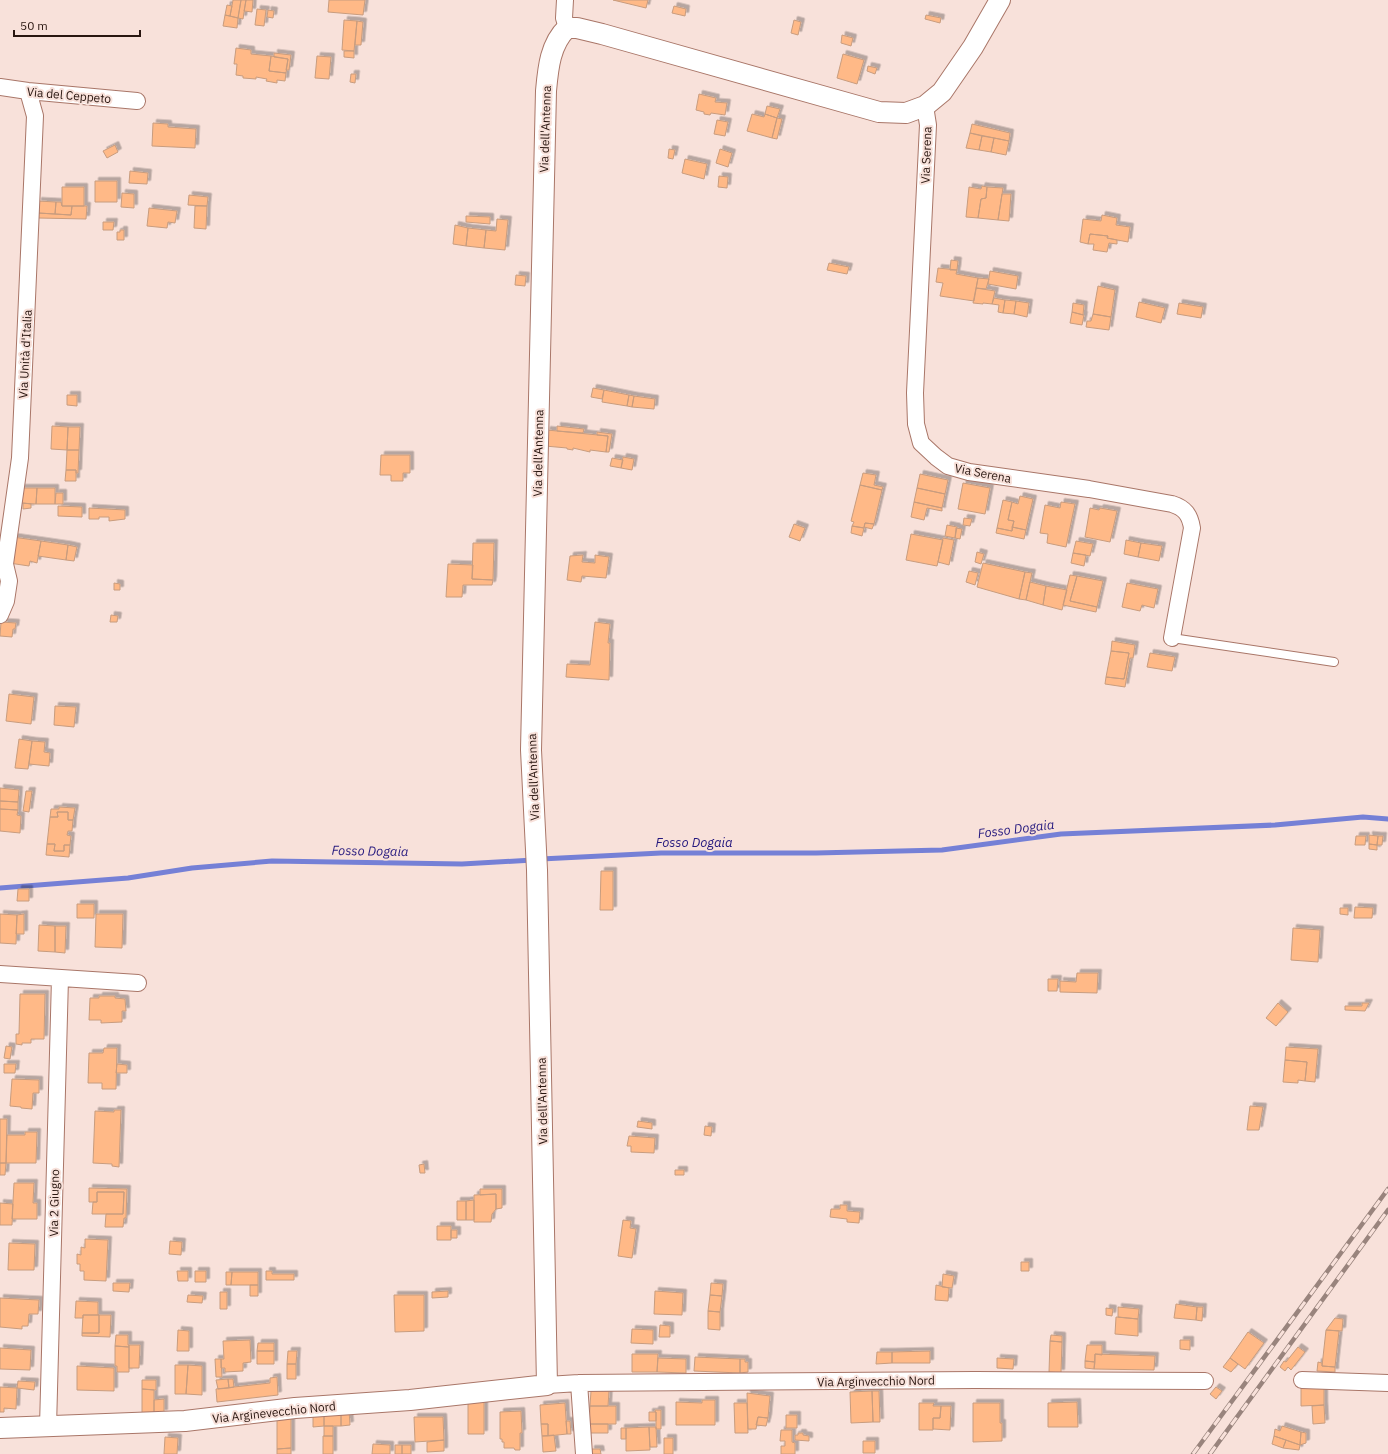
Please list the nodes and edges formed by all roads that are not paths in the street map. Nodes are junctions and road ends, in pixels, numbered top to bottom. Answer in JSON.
{"nodes":[{"id":1,"x":565,"y":0,"type":"edge"},
{"id":2,"x":1000,"y":0,"type":"edge"},
{"id":3,"x":567,"y":28,"type":"junction"},
{"id":4,"x":0,"y":87,"type":"edge"},
{"id":5,"x":28,"y":91,"type":"junction"},
{"id":6,"x":137,"y":101,"type":"dead end"},
{"id":7,"x":925,"y":106,"type":"junction"},
{"id":8,"x":0,"y":615,"type":"edge"},
{"id":9,"x":1172,"y":638,"type":"joint"},
{"id":10,"x":1334,"y":662,"type":"dead end"},
{"id":11,"x":0,"y":974,"type":"edge"},
{"id":12,"x":60,"y":978,"type":"junction"},
{"id":13,"x":138,"y":983,"type":"dead end"},
{"id":14,"x":1302,"y":1380,"type":"dead end"},
{"id":15,"x":1205,"y":1381,"type":"dead end"},
{"id":16,"x":579,"y":1383,"type":"junction"},
{"id":17,"x":1388,"y":1383,"type":"edge"},
{"id":18,"x":547,"y":1384,"type":"junction"},
{"id":19,"x":48,"y":1427,"type":"junction"},
{"id":20,"x":0,"y":1428,"type":"edge"},
{"id":21,"x":584,"y":1454,"type":"edge"}],
"edges":[{"from":1,"to":3,"type":"street"},
{"from":2,"to":7,"type":"street"},
{"from":3,"to":7,"type":"street"},
{"from":3,"to":18,"type":"street","name":"Via dell'Antenna"},
{"from":4,"to":5,"type":"street","name":"Via del Ceppeto"},
{"from":5,"to":6,"type":"street","name":"Via del Ceppeto"},
{"from":5,"to":8,"type":"street","name":"Via Unità d'Italia"},
{"from":7,"to":9,"type":"street","name":"Via Serena"},
{"from":9,"to":10,"type":"lane"},
{"from":11,"to":12,"type":"street"},
{"from":12,"to":13,"type":"street"},
{"from":12,"to":19,"type":"street","name":"Via 2 Giugno"},
{"from":14,"to":17,"type":"street"},
{"from":15,"to":16,"type":"street","name":"Via Arginvecchio Nord"},
{"from":16,"to":18,"type":"street","name":"Via Arginvecchio Nord"},
{"from":16,"to":21,"type":"street"},
{"from":18,"to":19,"type":"street","name":"Via Arginevecchio Nord"},
{"from":19,"to":20,"type":"street","name":"Via Arginevecchio Nord"}]}
